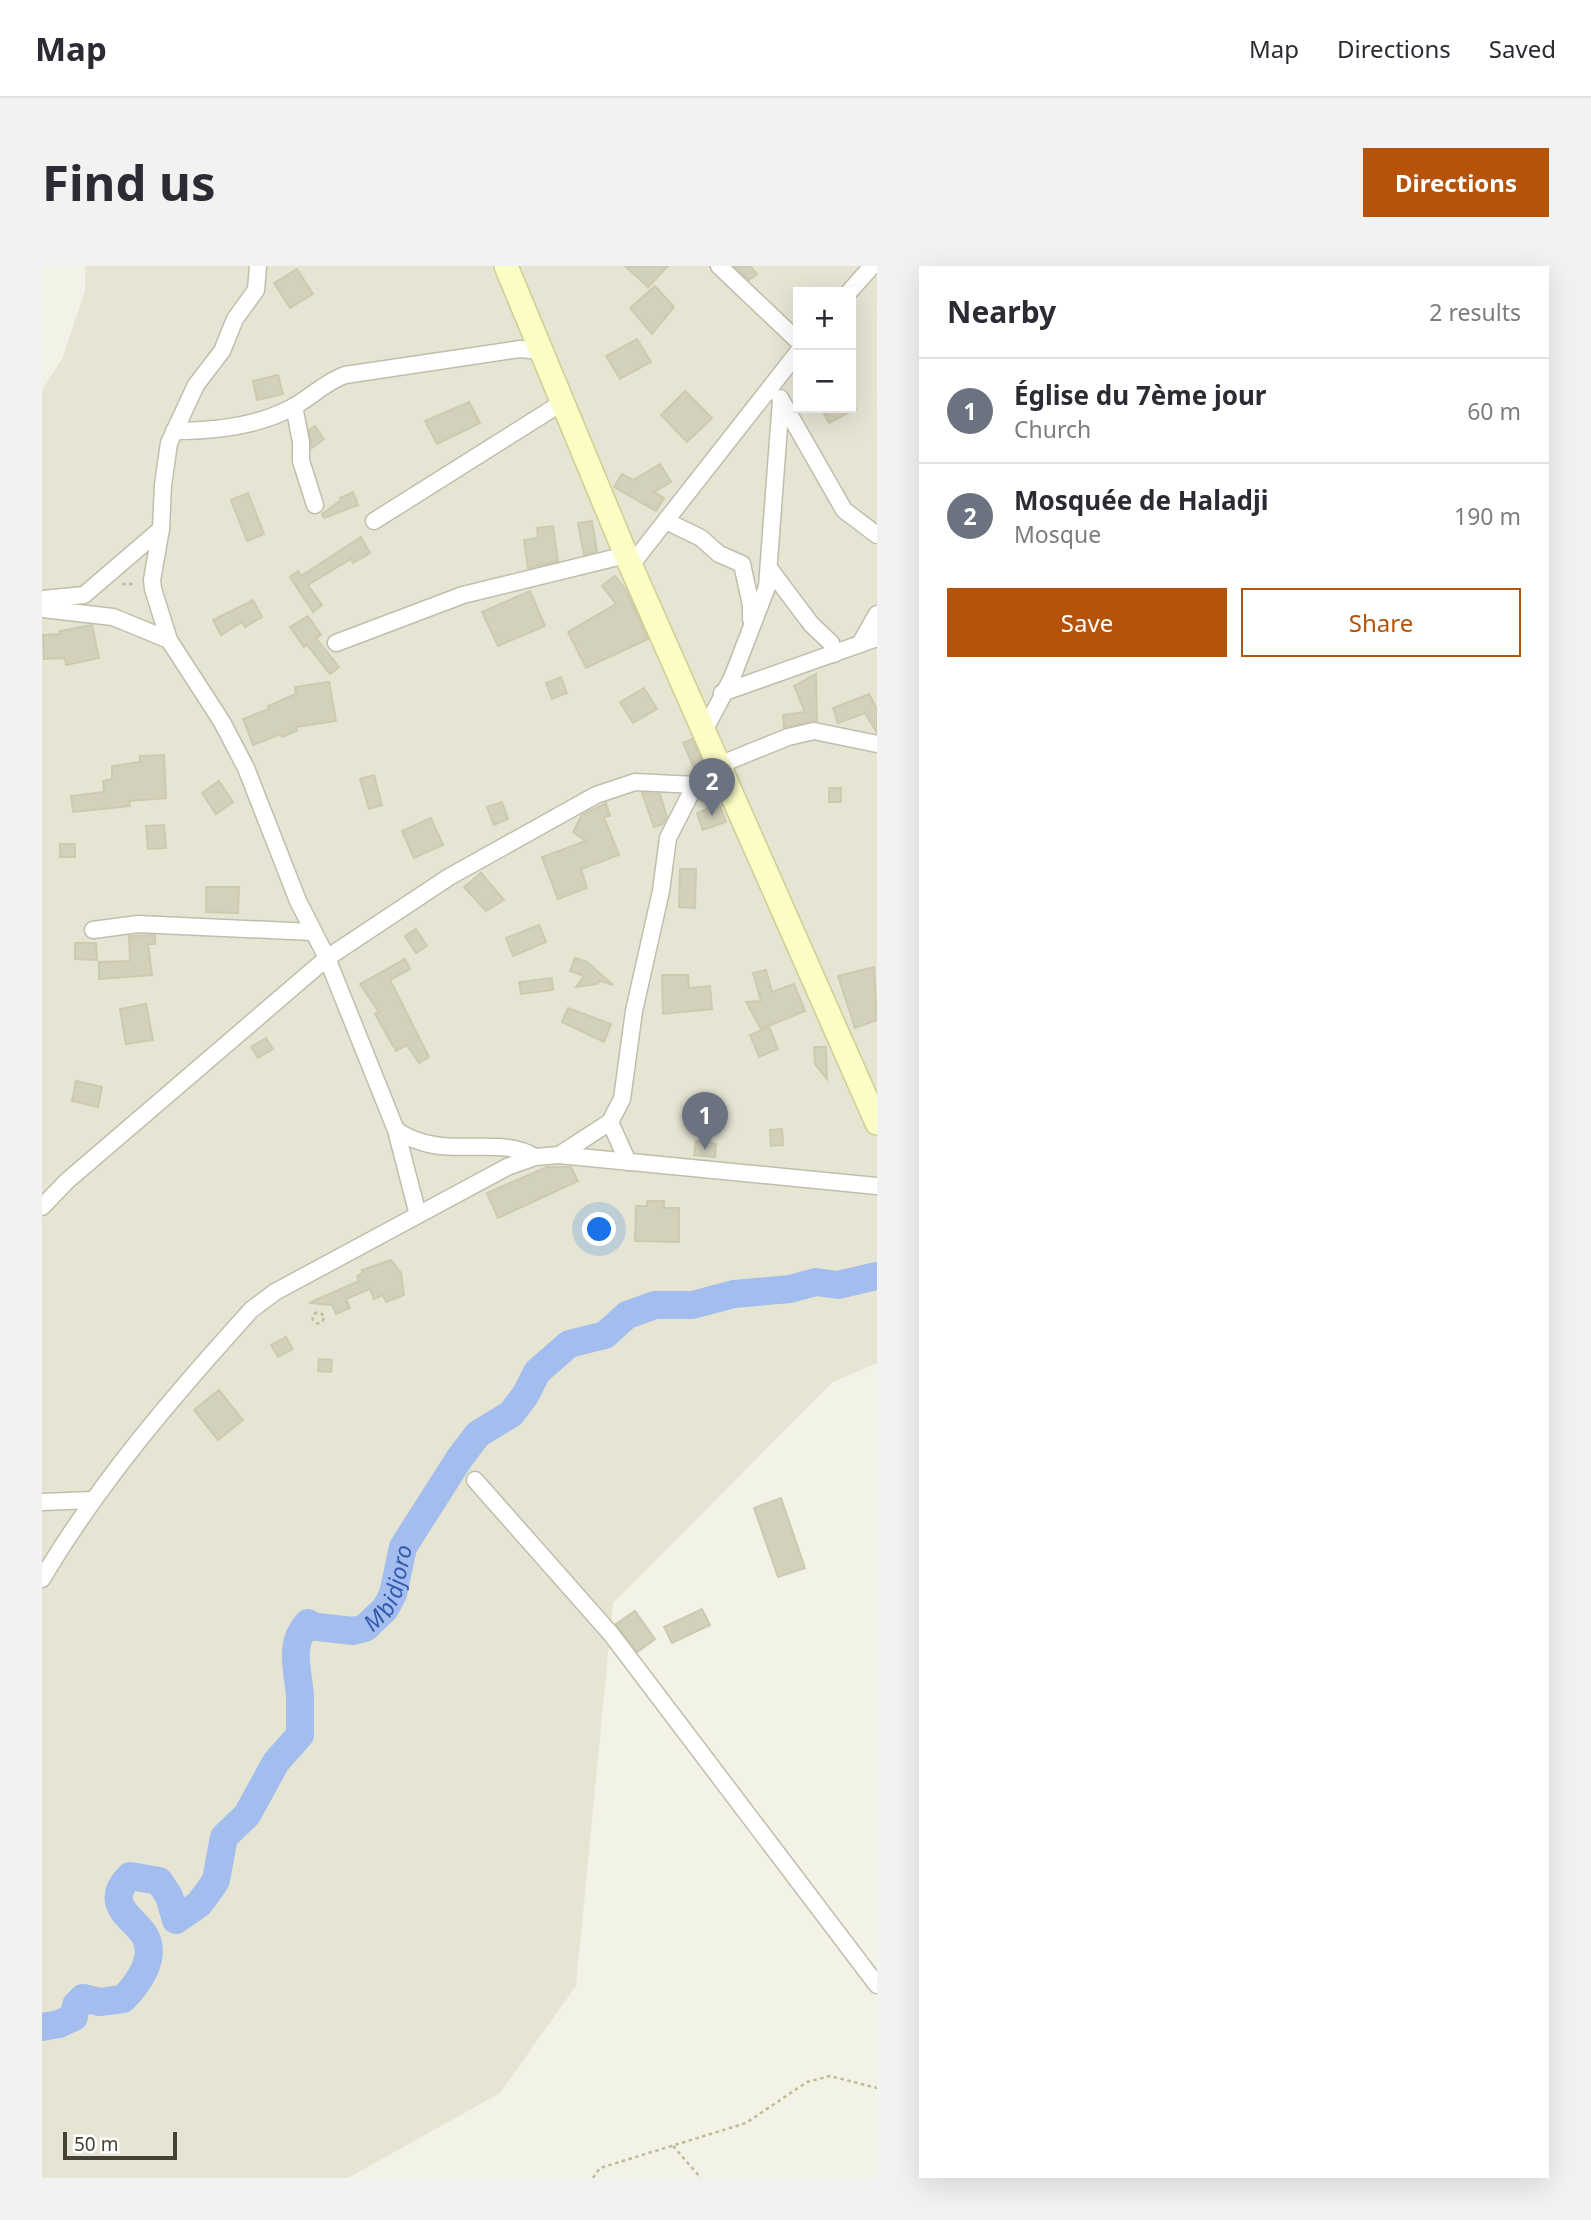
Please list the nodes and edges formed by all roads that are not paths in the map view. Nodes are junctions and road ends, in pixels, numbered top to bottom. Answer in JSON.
{"nodes":[{"id":1,"x":258,"y":266,"type":"edge"},
{"id":2,"x":506,"y":266,"type":"edge"},
{"id":3,"x":719,"y":266,"type":"edge"},
{"id":4,"x":866,"y":269,"type":"edge"},
{"id":5,"x":853,"y":287,"type":"edge"},
{"id":6,"x":793,"y":336,"type":"edge"},
{"id":7,"x":541,"y":351,"type":"junction"},
{"id":8,"x":793,"y":362,"type":"edge"},
{"id":9,"x":777,"y":393,"type":"junction"},
{"id":10,"x":563,"y":402,"type":"junction"},
{"id":11,"x":294,"y":406,"type":"junction"},
{"id":12,"x":174,"y":430,"type":"junction"},
{"id":13,"x":315,"y":505,"type":"dead end"},
{"id":14,"x":374,"y":521,"type":"dead end"},
{"id":15,"x":666,"y":521,"type":"junction"},
{"id":16,"x":161,"y":529,"type":"junction"},
{"id":17,"x":877,"y":535,"type":"edge"},
{"id":18,"x":629,"y":560,"type":"junction"},
{"id":19,"x":769,"y":568,"type":"junction"},
{"id":20,"x":42,"y":599,"type":"edge"},
{"id":21,"x":42,"y":609,"type":"edge"},
{"id":22,"x":877,"y":614,"type":"edge"},
{"id":23,"x":750,"y":635,"type":"junction"},
{"id":24,"x":877,"y":638,"type":"edge"},
{"id":25,"x":169,"y":640,"type":"junction"},
{"id":26,"x":335,"y":643,"type":"dead end"},
{"id":27,"x":860,"y":644,"type":"junction"},
{"id":28,"x":834,"y":654,"type":"junction"},
{"id":29,"x":722,"y":693,"type":"junction"},
{"id":30,"x":705,"y":729,"type":"junction"},
{"id":31,"x":877,"y":744,"type":"edge"},
{"id":32,"x":722,"y":773,"type":"junction"},
{"id":33,"x":695,"y":785,"type":"junction"},
{"id":34,"x":93,"y":930,"type":"dead end"},
{"id":35,"x":313,"y":932,"type":"junction"},
{"id":36,"x":327,"y":958,"type":"junction"},
{"id":37,"x":610,"y":1122,"type":"junction"},
{"id":38,"x":877,"y":1123,"type":"edge"},
{"id":39,"x":396,"y":1130,"type":"junction"},
{"id":40,"x":559,"y":1155,"type":"junction"},
{"id":41,"x":535,"y":1157,"type":"junction"},
{"id":42,"x":628,"y":1162,"type":"junction"},
{"id":43,"x":877,"y":1186,"type":"edge"},
{"id":44,"x":42,"y":1207,"type":"edge"},
{"id":45,"x":418,"y":1215,"type":"junction"},
{"id":46,"x":475,"y":1480,"type":"dead end"},
{"id":47,"x":92,"y":1500,"type":"junction"},
{"id":48,"x":42,"y":1502,"type":"edge"},
{"id":49,"x":42,"y":1579,"type":"edge"},
{"id":50,"x":877,"y":1985,"type":"edge"}],
"edges":[{"from":1,"to":12,"type":"street"},
{"from":2,"to":7,"type":"street"},
{"from":3,"to":6,"type":"street"},
{"from":4,"to":5,"type":"street"},
{"from":7,"to":10,"type":"street"},
{"from":7,"to":11,"type":"street"},
{"from":8,"to":9,"type":"street"},
{"from":9,"to":15,"type":"street"},
{"from":9,"to":17,"type":"street"},
{"from":9,"to":19,"type":"street"},
{"from":10,"to":14,"type":"street"},
{"from":10,"to":18,"type":"street"},
{"from":11,"to":12,"type":"street"},
{"from":11,"to":13,"type":"street"},
{"from":12,"to":16,"type":"street"},
{"from":15,"to":18,"type":"street"},
{"from":15,"to":23,"type":"street"},
{"from":16,"to":20,"type":"street"},
{"from":16,"to":25,"type":"street"},
{"from":18,"to":26,"type":"street"},
{"from":18,"to":30,"type":"street"},
{"from":19,"to":23,"type":"street"},
{"from":19,"to":28,"type":"street"},
{"from":21,"to":25,"type":"street"},
{"from":22,"to":27,"type":"street"},
{"from":23,"to":29,"type":"street"},
{"from":24,"to":27,"type":"street"},
{"from":25,"to":35,"type":"street"},
{"from":27,"to":28,"type":"street"},
{"from":28,"to":29,"type":"street"},
{"from":29,"to":30,"type":"street"},
{"from":30,"to":32,"type":"street"},
{"from":31,"to":32,"type":"street"},
{"from":32,"to":33,"type":"street"},
{"from":32,"to":38,"type":"street"},
{"from":33,"to":36,"type":"street"},
{"from":33,"to":37,"type":"street"},
{"from":34,"to":35,"type":"street"},
{"from":35,"to":36,"type":"street"},
{"from":36,"to":39,"type":"street"},
{"from":36,"to":44,"type":"street"},
{"from":37,"to":40,"type":"street"},
{"from":37,"to":42,"type":"street"},
{"from":39,"to":41,"type":"street"},
{"from":39,"to":45,"type":"street"},
{"from":40,"to":41,"type":"street"},
{"from":40,"to":42,"type":"street"},
{"from":41,"to":45,"type":"street"},
{"from":42,"to":43,"type":"street"},
{"from":45,"to":47,"type":"street"},
{"from":46,"to":50,"type":"street"},
{"from":47,"to":48,"type":"street"},
{"from":47,"to":49,"type":"street"}]}
